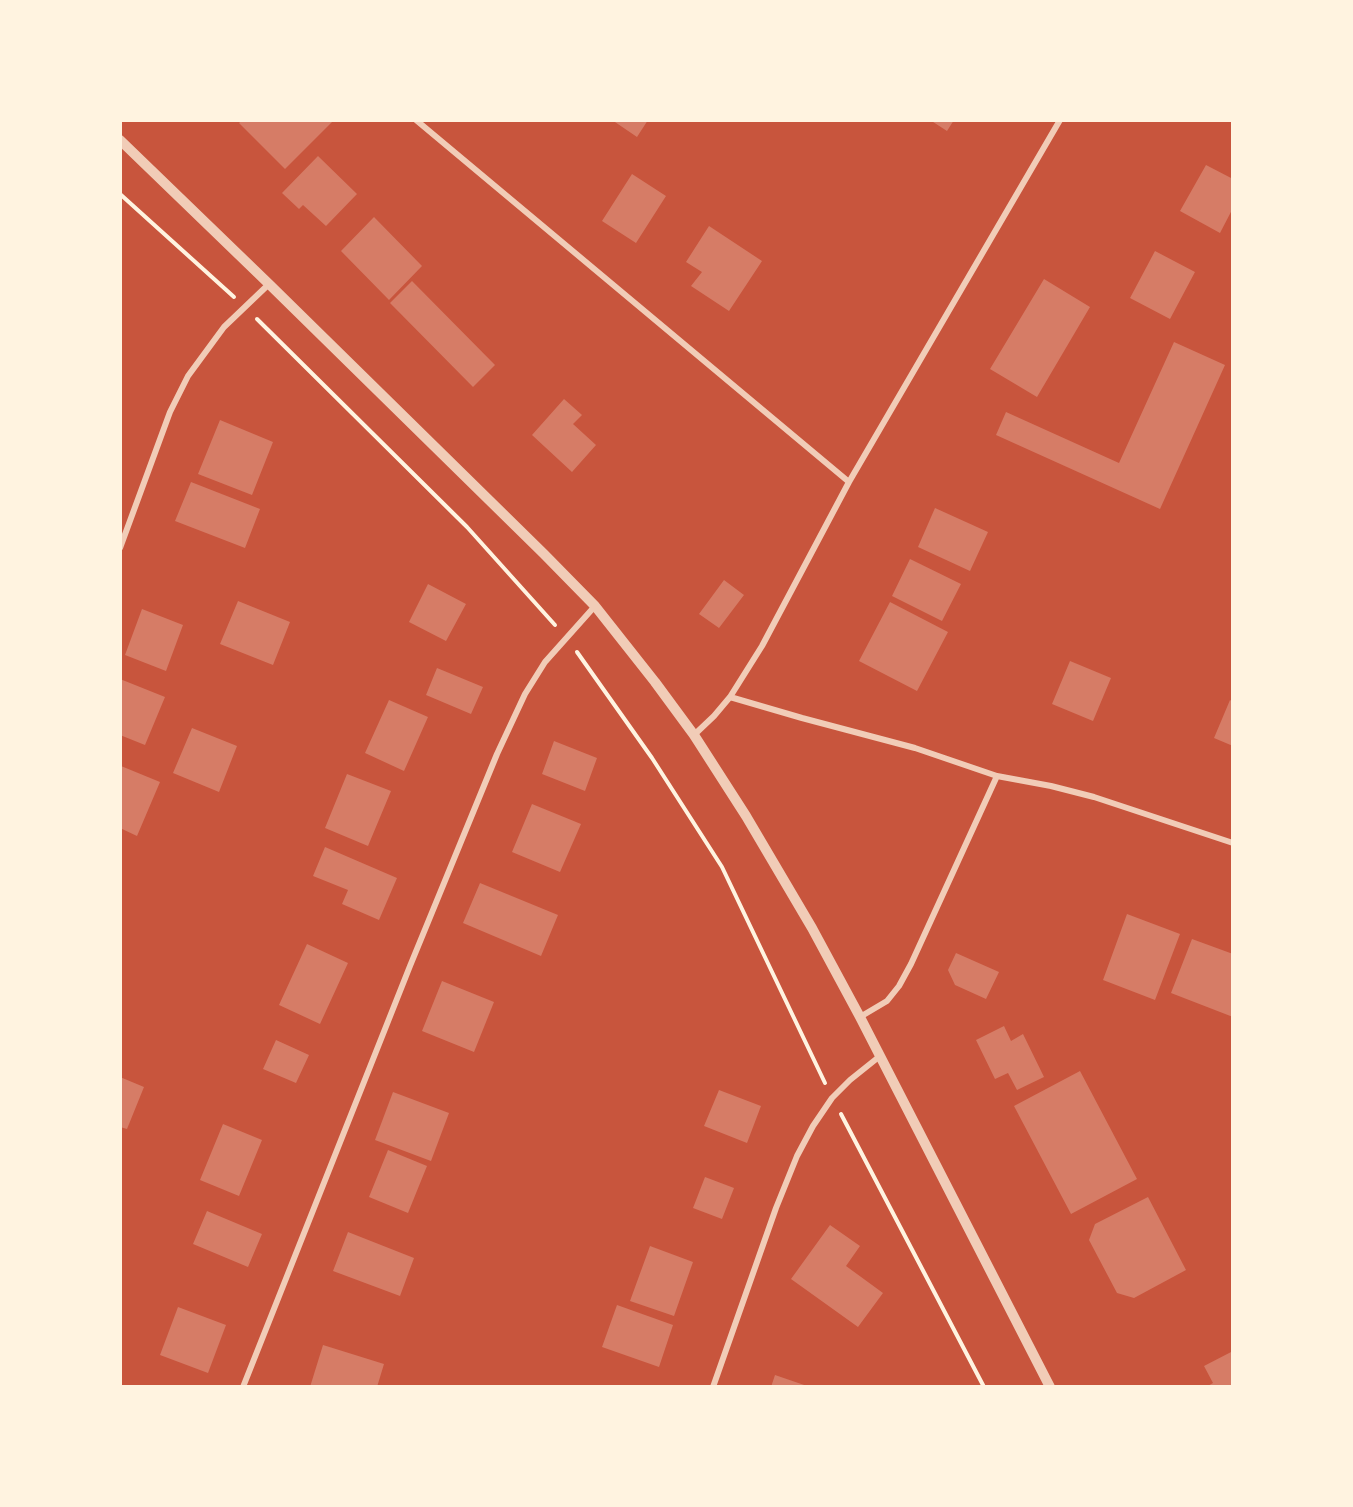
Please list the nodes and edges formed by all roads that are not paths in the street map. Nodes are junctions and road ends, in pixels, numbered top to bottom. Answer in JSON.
{"nodes":[{"id":1,"x":416,"y":120,"type":"edge"},
{"id":2,"x":1060,"y":120,"type":"edge"},
{"id":3,"x":120,"y":140,"type":"edge"},
{"id":4,"x":269,"y":284,"type":"junction"},
{"id":5,"x":849,"y":482,"type":"junction"},
{"id":6,"x":120,"y":548,"type":"edge"},
{"id":7,"x":595,"y":606,"type":"junction"},
{"id":8,"x":730,"y":697,"type":"junction"},
{"id":9,"x":694,"y":735,"type":"junction"},
{"id":10,"x":997,"y":776,"type":"junction"},
{"id":11,"x":1233,"y":843,"type":"edge"},
{"id":12,"x":860,"y":1017,"type":"junction"},
{"id":13,"x":880,"y":1056,"type":"junction"},
{"id":14,"x":243,"y":1387,"type":"edge"},
{"id":15,"x":713,"y":1387,"type":"edge"},
{"id":16,"x":1050,"y":1387,"type":"edge"}],
"edges":[{"from":1,"to":5,"type":"street"},
{"from":2,"to":5,"type":"street"},
{"from":3,"to":4,"type":"street"},
{"from":4,"to":6,"type":"street"},
{"from":4,"to":7,"type":"street"},
{"from":5,"to":8,"type":"street"},
{"from":7,"to":9,"type":"street"},
{"from":7,"to":14,"type":"street"},
{"from":8,"to":9,"type":"street"},
{"from":8,"to":10,"type":"street"},
{"from":9,"to":12,"type":"street"},
{"from":10,"to":11,"type":"street"},
{"from":10,"to":12,"type":"street"},
{"from":12,"to":13,"type":"street"},
{"from":13,"to":15,"type":"street"},
{"from":13,"to":16,"type":"street"}]}
